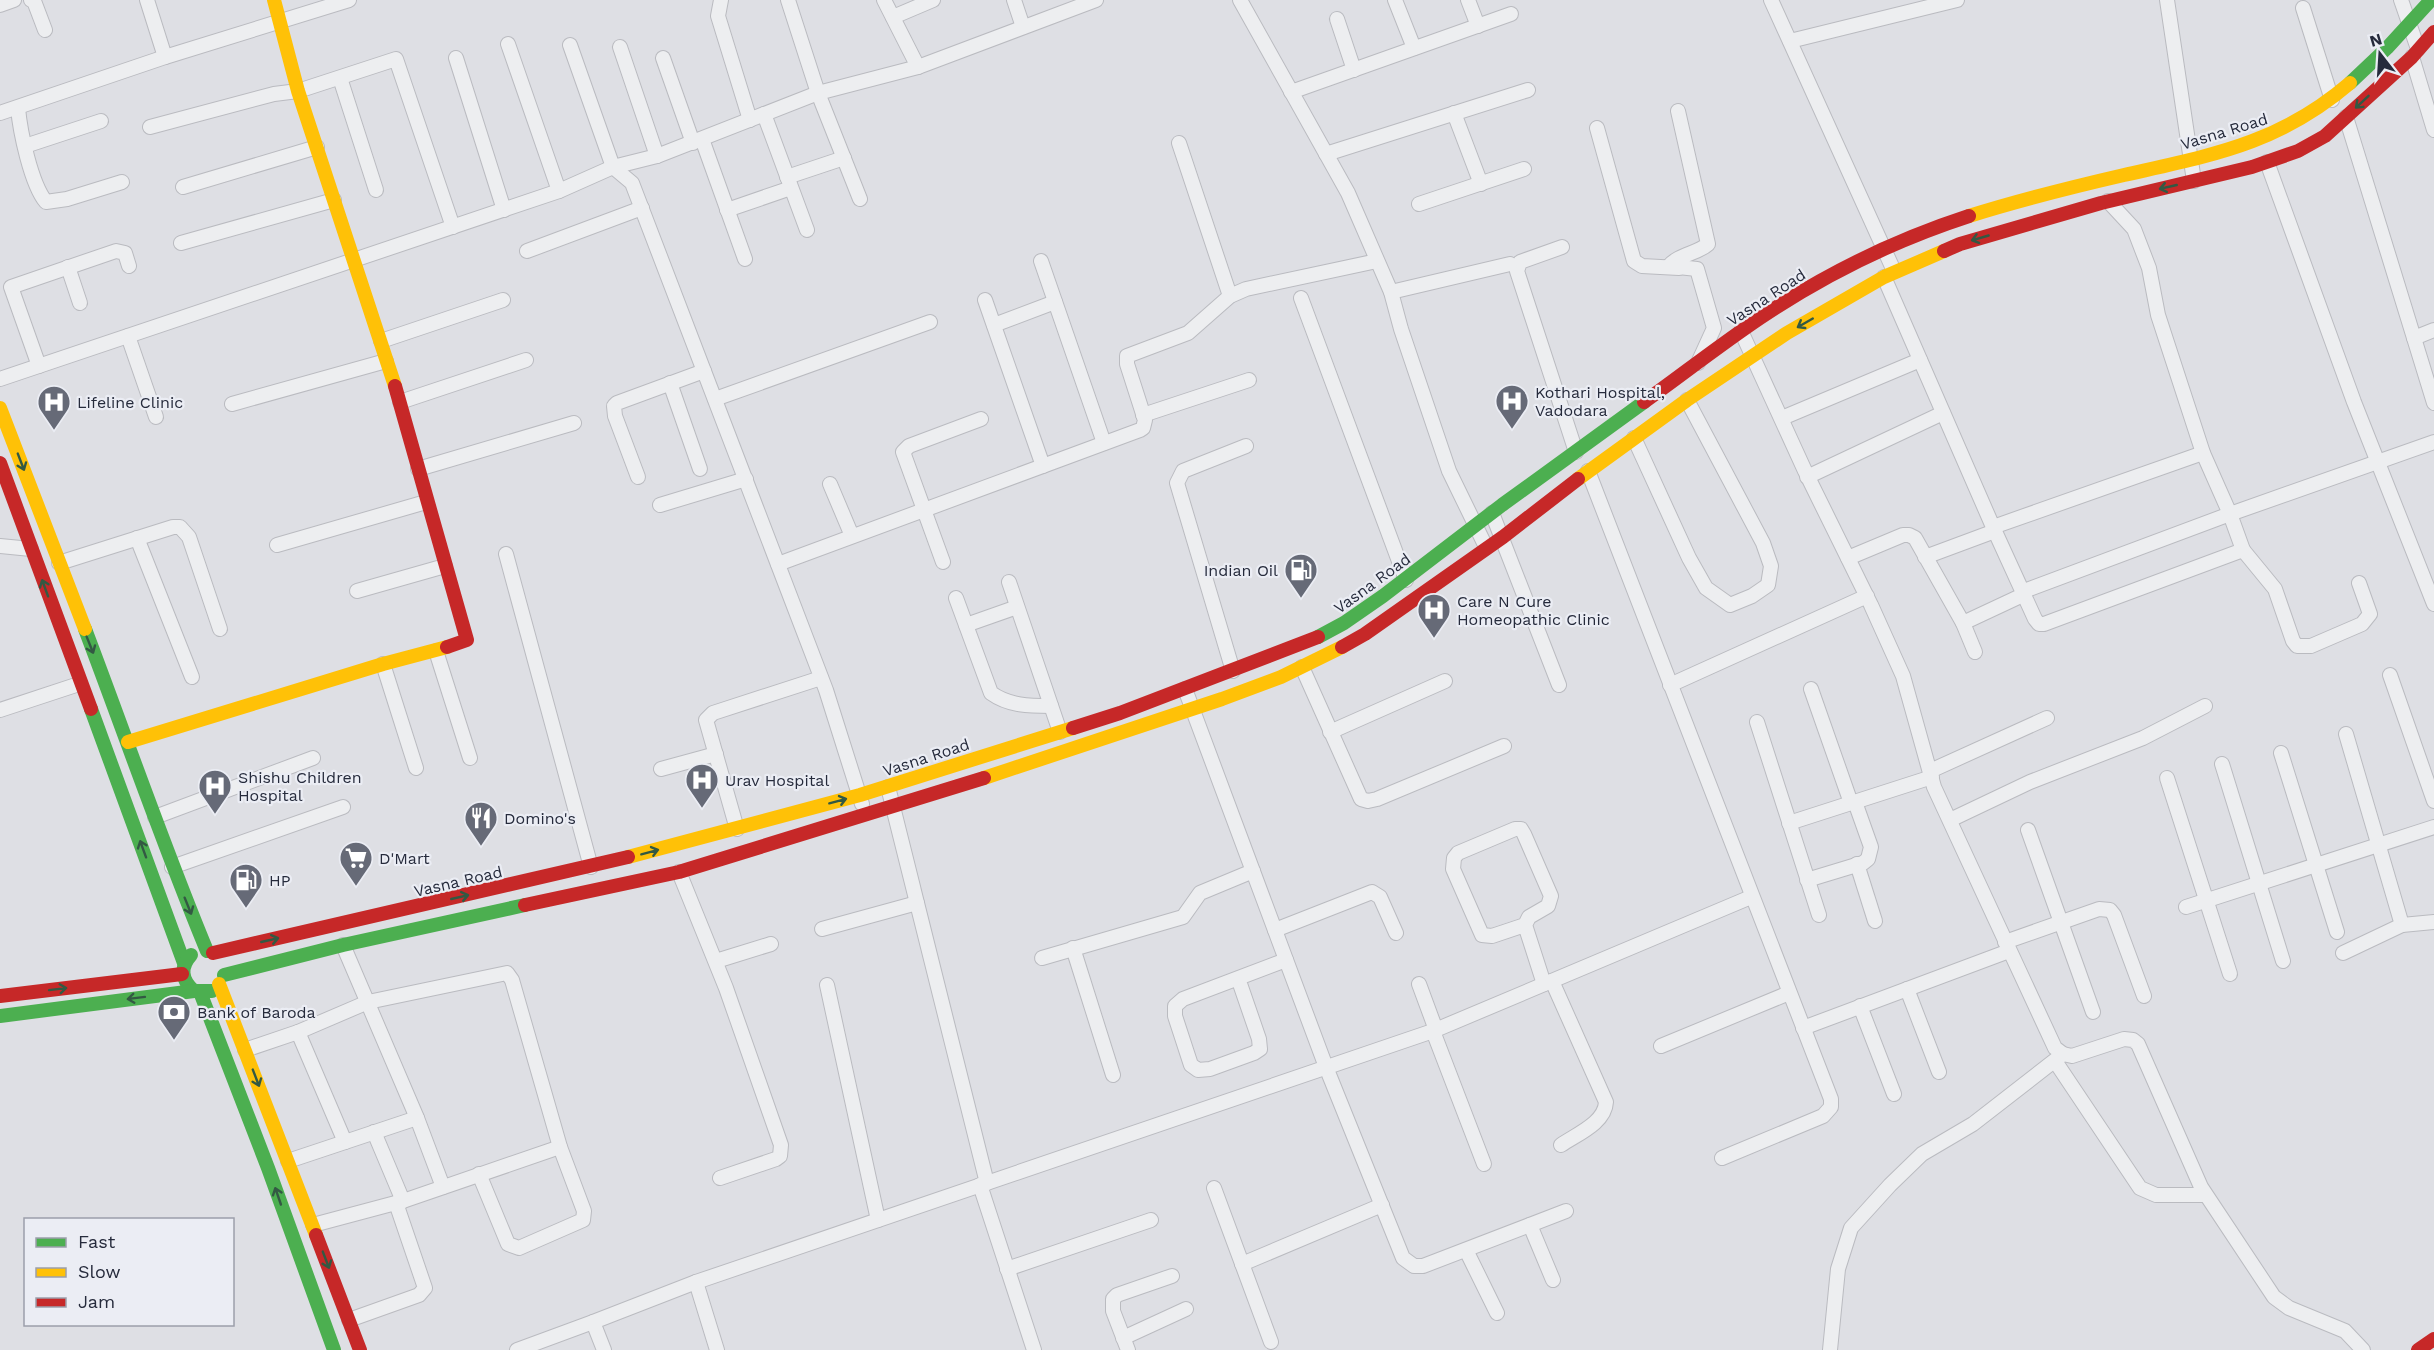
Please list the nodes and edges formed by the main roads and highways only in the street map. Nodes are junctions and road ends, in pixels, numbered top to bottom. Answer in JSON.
{"nodes":[{"id":1,"x":274,"y":0,"type":"edge"},
{"id":2,"x":2431,"y":0,"type":"edge"},
{"id":3,"x":2434,"y":32,"type":"edge"},
{"id":4,"x":0,"y":408,"type":"edge"},
{"id":5,"x":0,"y":463,"type":"edge"},
{"id":6,"x":128,"y":742,"type":"junction"},
{"id":7,"x":210,"y":952,"type":"junction"},
{"id":8,"x":183,"y":969,"type":"junction"},
{"id":9,"x":221,"y":980,"type":"junction"},
{"id":10,"x":197,"y":991,"type":"junction"},
{"id":11,"x":0,"y":996,"type":"edge"},
{"id":12,"x":0,"y":1012,"type":"edge"},
{"id":13,"x":2434,"y":1339,"type":"edge"},
{"id":14,"x":334,"y":1350,"type":"edge"},
{"id":15,"x":360,"y":1350,"type":"edge"},
{"id":16,"x":2418,"y":1350,"type":"edge"}],
"edges":[{"from":1,"to":6,"type":"main road"},
{"from":7,"to":2,"type":"main road","name":"Vasna Road","one_way":true},
{"from":3,"to":9,"type":"main road","one_way":true},
{"from":4,"to":6,"type":"main road","one_way":true},
{"from":8,"to":5,"type":"main road","one_way":true},
{"from":6,"to":7,"type":"main road","one_way":true},
{"from":7,"to":8,"type":"main road"},
{"from":7,"to":9,"type":"main road"},
{"from":8,"to":10,"type":"main road"},
{"from":11,"to":8,"type":"main road","one_way":true},
{"from":9,"to":10,"type":"main road"},
{"from":9,"to":15,"type":"main road","one_way":true},
{"from":10,"to":12,"type":"main road","one_way":true},
{"from":14,"to":10,"type":"main road","one_way":true},
{"from":13,"to":16,"type":"main road"}]}
